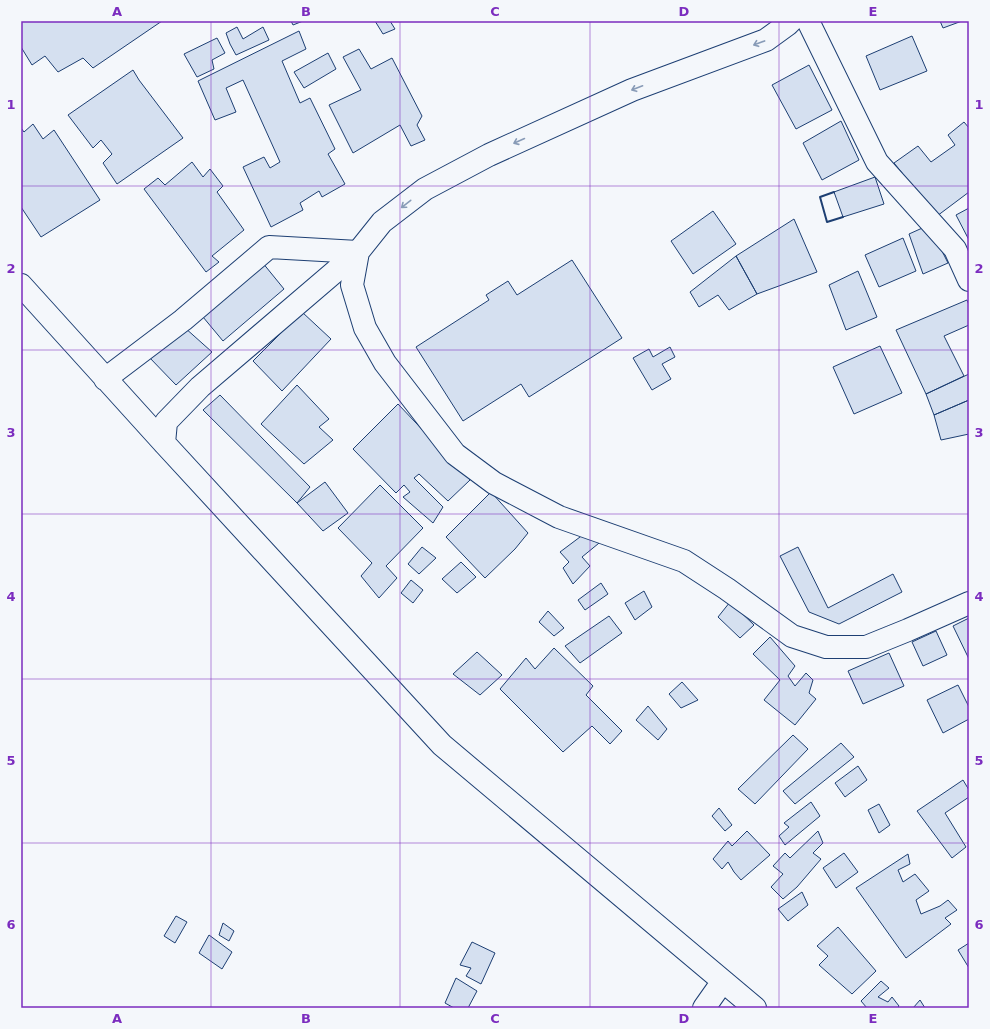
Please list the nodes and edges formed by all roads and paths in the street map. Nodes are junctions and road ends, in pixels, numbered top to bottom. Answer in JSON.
{"nodes":[{"id":1,"x":791,"y":21,"type":"edge"},
{"id":2,"x":808,"y":21,"type":"edge"},
{"id":3,"x":358,"y":252,"type":"junction"},
{"id":4,"x":969,"y":280,"type":"edge"},
{"id":5,"x":21,"y":285,"type":"edge"},
{"id":6,"x":106,"y":379,"type":"junction"},
{"id":7,"x":164,"y":443,"type":"junction"},
{"id":8,"x":969,"y":603,"type":"edge"},
{"id":9,"x":722,"y":981,"type":"junction"},
{"id":10,"x":704,"y":1008,"type":"edge"},
{"id":11,"x":755,"y":1008,"type":"edge"}],
"edges":[{"from":1,"to":3,"type":"street","one_way":true},
{"from":2,"to":4,"type":"street"},
{"from":3,"to":6,"type":"street"},
{"from":3,"to":7,"type":"street"},
{"from":3,"to":8,"type":"street"},
{"from":5,"to":6,"type":"street"},
{"from":6,"to":7,"type":"street"},
{"from":7,"to":9,"type":"street"},
{"from":9,"to":10,"type":"street"},
{"from":9,"to":11,"type":"street"}]}
